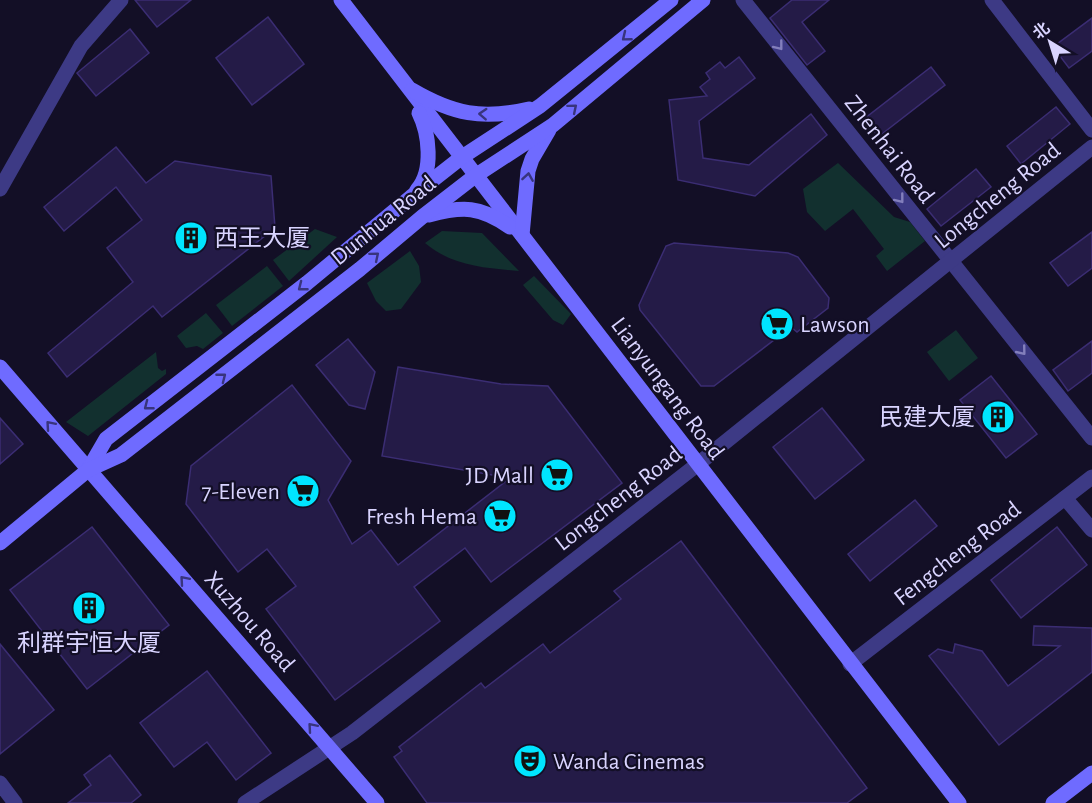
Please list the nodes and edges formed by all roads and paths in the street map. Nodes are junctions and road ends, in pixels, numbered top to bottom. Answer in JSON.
{"nodes":[{"id":1,"x":121,"y":0,"type":"edge"},
{"id":2,"x":341,"y":0,"type":"edge"},
{"id":3,"x":671,"y":0,"type":"edge"},
{"id":4,"x":703,"y":0,"type":"edge"},
{"id":5,"x":743,"y":0,"type":"edge"},
{"id":6,"x":992,"y":0,"type":"edge"},
{"id":7,"x":406,"y":86,"type":"junction"},
{"id":8,"x":540,"y":106,"type":"junction"},
{"id":9,"x":553,"y":125,"type":"junction"},
{"id":10,"x":1092,"y":130,"type":"edge"},
{"id":11,"x":1092,"y":147,"type":"edge"},
{"id":12,"x":462,"y":158,"type":"junction"},
{"id":13,"x":476,"y":176,"type":"junction"},
{"id":14,"x":0,"y":189,"type":"edge"},
{"id":15,"x":411,"y":197,"type":"junction"},
{"id":16,"x":422,"y":217,"type":"junction"},
{"id":17,"x":522,"y":236,"type":"junction"},
{"id":18,"x":949,"y":262,"type":"junction"},
{"id":19,"x":0,"y":367,"type":"edge"},
{"id":20,"x":1092,"y":438,"type":"edge"},
{"id":21,"x":698,"y":464,"type":"junction"},
{"id":22,"x":88,"y":470,"type":"junction"},
{"id":23,"x":1092,"y":477,"type":"edge"},
{"id":24,"x":1065,"y":498,"type":"junction"},
{"id":25,"x":1092,"y":530,"type":"edge"},
{"id":26,"x":0,"y":543,"type":"edge"},
{"id":27,"x":850,"y":664,"type":"junction"},
{"id":28,"x":331,"y":749,"type":"junction"},
{"id":29,"x":1092,"y":773,"type":"edge"},
{"id":30,"x":0,"y":783,"type":"edge"},
{"id":31,"x":15,"y":803,"type":"edge"},
{"id":32,"x":245,"y":803,"type":"edge"},
{"id":33,"x":377,"y":803,"type":"edge"},
{"id":34,"x":959,"y":803,"type":"edge"},
{"id":35,"x":1053,"y":803,"type":"edge"}],
"edges":[{"from":1,"to":14,"type":"street"},
{"from":2,"to":7,"type":"main road","name":"Lianyungang Road"},
{"from":3,"to":8,"type":"main road","name":"Dunhua Road","one_way":true},
{"from":9,"to":4,"type":"main road","name":"Dunhua Road","one_way":true},
{"from":5,"to":18,"type":"street","name":"Zhenhai Road","one_way":true},
{"from":6,"to":10,"type":"street"},
{"from":8,"to":7,"type":"main road","one_way":true},
{"from":7,"to":12,"type":"main road","name":"Lianyungang Road"},
{"from":7,"to":15,"type":"main road"},
{"from":8,"to":12,"type":"main road","name":"Dunhua Road"},
{"from":9,"to":13,"type":"main road","name":"Dunhua Road"},
{"from":17,"to":9,"type":"main road","one_way":true},
{"from":11,"to":18,"type":"street","name":"Longcheng Road"},
{"from":12,"to":13,"type":"main road","name":"Lianyungang Road"},
{"from":12,"to":15,"type":"main road","name":"Dunhua Road"},
{"from":13,"to":16,"type":"main road","name":"Dunhua Road"},
{"from":13,"to":17,"type":"main road","name":"Lianyungang Road"},
{"from":15,"to":22,"type":"main road","name":"Dunhua Road","one_way":true},
{"from":16,"to":17,"type":"main road"},
{"from":22,"to":16,"type":"main road","name":"Dunhua Road","one_way":true},
{"from":17,"to":21,"type":"main road","name":"Lianyungang Road"},
{"from":18,"to":20,"type":"street","name":"Zhenhai Road","one_way":true},
{"from":18,"to":21,"type":"street","name":"Longcheng Road"},
{"from":22,"to":19,"type":"main road","name":"Xuzhou Road","one_way":true},
{"from":21,"to":27,"type":"main road","name":"Lianyungang Road"},
{"from":21,"to":28,"type":"street","name":"Longcheng Road"},
{"from":22,"to":26,"type":"main road","name":"Dunhua Road"},
{"from":28,"to":22,"type":"main road","name":"Xuzhou Road","one_way":true},
{"from":23,"to":24,"type":"street","name":"Fengcheng Road"},
{"from":24,"to":25,"type":"street"},
{"from":24,"to":27,"type":"street","name":"Fengcheng Road"},
{"from":27,"to":34,"type":"main road","name":"Lianyungang Road"},
{"from":28,"to":32,"type":"street","name":"Longcheng Road"},
{"from":28,"to":33,"type":"main road","name":"Xuzhou Road"},
{"from":29,"to":35,"type":"main road"},
{"from":30,"to":31,"type":"street"}]}
